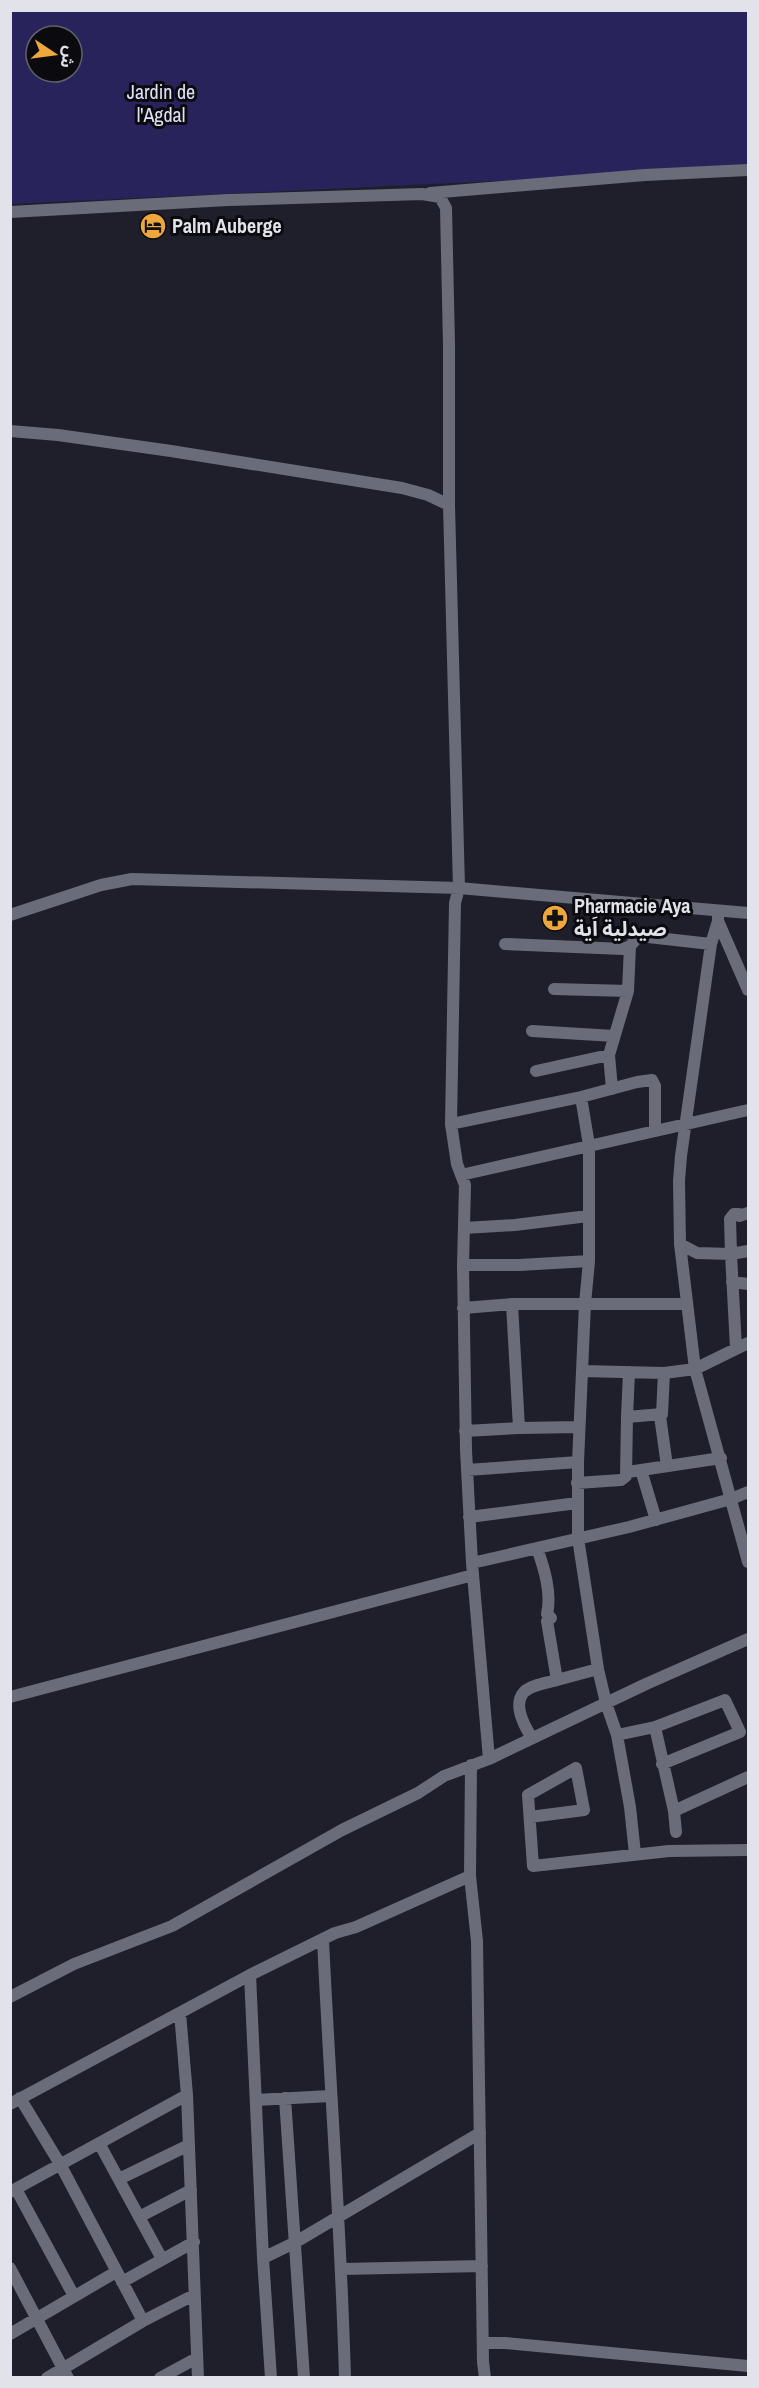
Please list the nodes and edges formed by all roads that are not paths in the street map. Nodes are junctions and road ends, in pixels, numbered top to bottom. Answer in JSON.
{"nodes":[{"id":1,"x":748,"y":170,"type":"edge"},
{"id":2,"x":411,"y":194,"type":"junction"},
{"id":3,"x":10,"y":212,"type":"edge"},
{"id":4,"x":10,"y":431,"type":"edge"},
{"id":5,"x":449,"y":505,"type":"junction"},
{"id":6,"x":459,"y":888,"type":"junction"},
{"id":7,"x":748,"y":913,"type":"edge"},
{"id":8,"x":10,"y":915,"type":"edge"},
{"id":9,"x":718,"y":916,"type":"junction"},
{"id":10,"x":505,"y":944,"type":"dead end"},
{"id":11,"x":711,"y":944,"type":"junction"},
{"id":12,"x":630,"y":946,"type":"junction"},
{"id":13,"x":554,"y":989,"type":"dead end"},
{"id":14,"x":748,"y":990,"type":"edge"},
{"id":15,"x":628,"y":991,"type":"junction"},
{"id":16,"x":532,"y":1031,"type":"dead end"},
{"id":17,"x":614,"y":1036,"type":"junction"},
{"id":18,"x":609,"y":1055,"type":"junction"},
{"id":19,"x":536,"y":1071,"type":"dead end"},
{"id":20,"x":612,"y":1089,"type":"junction"},
{"id":21,"x":581,"y":1097,"type":"junction"},
{"id":22,"x":748,"y":1110,"type":"edge"},
{"id":23,"x":686,"y":1123,"type":"junction"},
{"id":24,"x":451,"y":1124,"type":"junction"},
{"id":25,"x":656,"y":1130,"type":"junction"},
{"id":26,"x":589,"y":1145,"type":"junction"},
{"id":27,"x":461,"y":1175,"type":"junction"},
{"id":28,"x":748,"y":1213,"type":"edge"},
{"id":29,"x":588,"y":1216,"type":"junction"},
{"id":30,"x":464,"y":1228,"type":"junction"},
{"id":31,"x":680,"y":1244,"type":"junction"},
{"id":32,"x":748,"y":1251,"type":"edge"},
{"id":33,"x":730,"y":1254,"type":"junction"},
{"id":34,"x":589,"y":1261,"type":"junction"},
{"id":35,"x":463,"y":1265,"type":"junction"},
{"id":36,"x":732,"y":1282,"type":"junction"},
{"id":37,"x":748,"y":1284,"type":"edge"},
{"id":38,"x":512,"y":1304,"type":"junction"},
{"id":39,"x":585,"y":1304,"type":"junction"},
{"id":40,"x":687,"y":1304,"type":"junction"},
{"id":41,"x":463,"y":1308,"type":"junction"},
{"id":42,"x":742,"y":1345,"type":"edge"},
{"id":43,"x":695,"y":1369,"type":"junction"},
{"id":44,"x":582,"y":1371,"type":"junction"},
{"id":45,"x":629,"y":1372,"type":"junction"},
{"id":46,"x":664,"y":1373,"type":"junction"},
{"id":47,"x":660,"y":1416,"type":"junction"},
{"id":48,"x":627,"y":1417,"type":"junction"},
{"id":49,"x":579,"y":1427,"type":"junction"},
{"id":50,"x":519,"y":1428,"type":"junction"},
{"id":51,"x":465,"y":1431,"type":"junction"},
{"id":52,"x":721,"y":1458,"type":"junction"},
{"id":53,"x":578,"y":1462,"type":"junction"},
{"id":54,"x":667,"y":1466,"type":"junction"},
{"id":55,"x":467,"y":1470,"type":"junction"},
{"id":56,"x":641,"y":1470,"type":"junction"},
{"id":57,"x":628,"y":1472,"type":"junction"},
{"id":58,"x":577,"y":1483,"type":"junction"},
{"id":59,"x":748,"y":1492,"type":"edge"},
{"id":60,"x":731,"y":1499,"type":"junction"},
{"id":61,"x":578,"y":1503,"type":"junction"},
{"id":62,"x":469,"y":1517,"type":"junction"},
{"id":63,"x":656,"y":1520,"type":"junction"},
{"id":64,"x":578,"y":1538,"type":"junction"},
{"id":65,"x":537,"y":1548,"type":"junction"},
{"id":66,"x":748,"y":1560,"type":"edge"},
{"id":67,"x":473,"y":1569,"type":"junction"},
{"id":68,"x":748,"y":1639,"type":"edge"},
{"id":69,"x":598,"y":1669,"type":"junction"},
{"id":70,"x":556,"y":1680,"type":"junction"},
{"id":71,"x":10,"y":1697,"type":"edge"},
{"id":72,"x":606,"y":1703,"type":"junction"},
{"id":73,"x":655,"y":1727,"type":"junction"},
{"id":74,"x":617,"y":1735,"type":"junction"},
{"id":75,"x":532,"y":1738,"type":"junction"},
{"id":76,"x":489,"y":1759,"type":"junction"},
{"id":77,"x":662,"y":1764,"type":"junction"},
{"id":78,"x":471,"y":1766,"type":"junction"},
{"id":79,"x":748,"y":1777,"type":"edge"},
{"id":80,"x":674,"y":1811,"type":"junction"},
{"id":81,"x":530,"y":1817,"type":"junction"},
{"id":82,"x":676,"y":1832,"type":"dead end"},
{"id":83,"x":748,"y":1850,"type":"edge"},
{"id":84,"x":635,"y":1854,"type":"junction"},
{"id":85,"x":470,"y":1876,"type":"junction"},
{"id":86,"x":323,"y":1940,"type":"junction"},
{"id":87,"x":250,"y":1975,"type":"junction"},
{"id":88,"x":10,"y":1997,"type":"edge"},
{"id":89,"x":180,"y":2013,"type":"junction"},
{"id":90,"x":187,"y":2095,"type":"junction"},
{"id":91,"x":330,"y":2096,"type":"junction"},
{"id":92,"x":285,"y":2098,"type":"junction"},
{"id":93,"x":256,"y":2100,"type":"junction"},
{"id":94,"x":16,"y":2101,"type":"edge"},
{"id":95,"x":480,"y":2133,"type":"junction"},
{"id":96,"x":99,"y":2143,"type":"junction"},
{"id":97,"x":189,"y":2145,"type":"junction"},
{"id":98,"x":60,"y":2164,"type":"junction"},
{"id":99,"x":119,"y":2179,"type":"junction"},
{"id":100,"x":13,"y":2190,"type":"edge"},
{"id":101,"x":191,"y":2190,"type":"junction"},
{"id":102,"x":337,"y":2216,"type":"junction"},
{"id":103,"x":139,"y":2217,"type":"junction"},
{"id":104,"x":194,"y":2242,"type":"junction"},
{"id":105,"x":294,"y":2243,"type":"junction"},
{"id":106,"x":262,"y":2258,"type":"junction"},
{"id":107,"x":162,"y":2259,"type":"junction"},
{"id":108,"x":482,"y":2266,"type":"junction"},
{"id":109,"x":10,"y":2268,"type":"edge"},
{"id":110,"x":342,"y":2269,"type":"junction"},
{"id":111,"x":119,"y":2277,"type":"junction"},
{"id":112,"x":15,"y":2289,"type":"edge"},
{"id":113,"x":194,"y":2295,"type":"junction"},
{"id":114,"x":74,"y":2296,"type":"junction"},
{"id":115,"x":38,"y":2317,"type":"junction"},
{"id":116,"x":143,"y":2321,"type":"junction"},
{"id":117,"x":10,"y":2334,"type":"edge"},
{"id":118,"x":483,"y":2343,"type":"junction"},
{"id":119,"x":197,"y":2358,"type":"junction"},
{"id":120,"x":483,"y":2362,"type":"junction"},
{"id":121,"x":748,"y":2366,"type":"edge"},
{"id":122,"x":66,"y":2373,"type":"edge"},
{"id":123,"x":47,"y":2378,"type":"edge"},
{"id":124,"x":160,"y":2378,"type":"edge"},
{"id":125,"x":198,"y":2378,"type":"edge"},
{"id":126,"x":271,"y":2378,"type":"edge"},
{"id":127,"x":304,"y":2378,"type":"edge"},
{"id":128,"x":345,"y":2378,"type":"edge"},
{"id":129,"x":475,"y":2378,"type":"edge"},
{"id":130,"x":485,"y":2378,"type":"edge"}],
"edges":[{"from":1,"to":2,"type":"street"},
{"from":2,"to":3,"type":"street"},
{"from":2,"to":5,"type":"street"},
{"from":4,"to":5,"type":"street"},
{"from":5,"to":6,"type":"street"},
{"from":6,"to":8,"type":"street"},
{"from":6,"to":9,"type":"street"},
{"from":6,"to":24,"type":"street"},
{"from":7,"to":9,"type":"street"},
{"from":9,"to":11,"type":"street"},
{"from":9,"to":14,"type":"street"},
{"from":10,"to":12,"type":"street"},
{"from":11,"to":12,"type":"street"},
{"from":11,"to":23,"type":"street"},
{"from":12,"to":15,"type":"street"},
{"from":13,"to":15,"type":"street"},
{"from":15,"to":17,"type":"street"},
{"from":16,"to":17,"type":"street"},
{"from":17,"to":18,"type":"street"},
{"from":18,"to":19,"type":"street"},
{"from":18,"to":20,"type":"street"},
{"from":20,"to":21,"type":"street"},
{"from":20,"to":25,"type":"street"},
{"from":21,"to":24,"type":"street"},
{"from":21,"to":26,"type":"street"},
{"from":22,"to":23,"type":"street"},
{"from":23,"to":25,"type":"street"},
{"from":23,"to":31,"type":"street"},
{"from":24,"to":27,"type":"street"},
{"from":25,"to":26,"type":"street"},
{"from":26,"to":27,"type":"street"},
{"from":26,"to":29,"type":"street"},
{"from":27,"to":30,"type":"street"},
{"from":28,"to":33,"type":"street"},
{"from":29,"to":30,"type":"street"},
{"from":29,"to":34,"type":"street"},
{"from":30,"to":35,"type":"street"},
{"from":31,"to":33,"type":"street"},
{"from":31,"to":40,"type":"street"},
{"from":32,"to":33,"type":"street"},
{"from":33,"to":36,"type":"street"},
{"from":34,"to":35,"type":"street"},
{"from":34,"to":39,"type":"street"},
{"from":35,"to":41,"type":"street"},
{"from":36,"to":37,"type":"street"},
{"from":36,"to":42,"type":"street"},
{"from":38,"to":39,"type":"street"},
{"from":38,"to":41,"type":"street"},
{"from":38,"to":50,"type":"street"},
{"from":39,"to":40,"type":"street"},
{"from":39,"to":44,"type":"street"},
{"from":40,"to":43,"type":"street"},
{"from":41,"to":51,"type":"street"},
{"from":42,"to":43,"type":"street"},
{"from":43,"to":46,"type":"street"},
{"from":43,"to":52,"type":"street"},
{"from":44,"to":45,"type":"street"},
{"from":44,"to":49,"type":"street"},
{"from":45,"to":46,"type":"street"},
{"from":45,"to":48,"type":"street"},
{"from":46,"to":47,"type":"street"},
{"from":47,"to":48,"type":"street"},
{"from":47,"to":54,"type":"street"},
{"from":48,"to":57,"type":"street"},
{"from":49,"to":50,"type":"street"},
{"from":49,"to":53,"type":"street"},
{"from":50,"to":51,"type":"street"},
{"from":51,"to":55,"type":"street"},
{"from":52,"to":54,"type":"street"},
{"from":52,"to":60,"type":"street"},
{"from":53,"to":55,"type":"street"},
{"from":53,"to":58,"type":"street"},
{"from":54,"to":56,"type":"street"},
{"from":55,"to":62,"type":"street"},
{"from":56,"to":57,"type":"street"},
{"from":56,"to":63,"type":"street"},
{"from":57,"to":58,"type":"street"},
{"from":58,"to":61,"type":"street"},
{"from":59,"to":60,"type":"street"},
{"from":60,"to":63,"type":"street"},
{"from":60,"to":66,"type":"street"},
{"from":61,"to":62,"type":"street"},
{"from":61,"to":64,"type":"street"},
{"from":62,"to":67,"type":"street"},
{"from":63,"to":64,"type":"street"},
{"from":64,"to":65,"type":"street"},
{"from":64,"to":69,"type":"street"},
{"from":65,"to":67,"type":"street"},
{"from":65,"to":70,"type":"street"},
{"from":67,"to":71,"type":"street"},
{"from":67,"to":76,"type":"street"},
{"from":68,"to":72,"type":"street"},
{"from":69,"to":70,"type":"street"},
{"from":69,"to":72,"type":"street"},
{"from":70,"to":75,"type":"street"},
{"from":72,"to":74,"type":"street"},
{"from":72,"to":75,"type":"street"},
{"from":73,"to":74,"type":"street"},
{"from":73,"to":77,"type":"street"},
{"from":73,"to":77,"type":"street"},
{"from":74,"to":84,"type":"street"},
{"from":75,"to":76,"type":"street"},
{"from":76,"to":78,"type":"street"},
{"from":77,"to":80,"type":"street"},
{"from":78,"to":85,"type":"street"},
{"from":78,"to":88,"type":"street"},
{"from":79,"to":80,"type":"street"},
{"from":80,"to":82,"type":"street"},
{"from":81,"to":81,"type":"street"},
{"from":81,"to":84,"type":"street"},
{"from":83,"to":84,"type":"street"},
{"from":85,"to":86,"type":"street"},
{"from":85,"to":95,"type":"street"},
{"from":86,"to":87,"type":"street"},
{"from":86,"to":91,"type":"street"},
{"from":87,"to":89,"type":"street"},
{"from":87,"to":93,"type":"street"},
{"from":89,"to":90,"type":"street"},
{"from":89,"to":94,"type":"street"},
{"from":90,"to":96,"type":"street"},
{"from":90,"to":97,"type":"street"},
{"from":91,"to":92,"type":"street"},
{"from":91,"to":102,"type":"street"},
{"from":92,"to":93,"type":"street"},
{"from":92,"to":105,"type":"street"},
{"from":93,"to":106,"type":"street"},
{"from":94,"to":98,"type":"street"},
{"from":95,"to":102,"type":"street"},
{"from":95,"to":108,"type":"street"},
{"from":96,"to":98,"type":"street"},
{"from":96,"to":99,"type":"street"},
{"from":97,"to":99,"type":"street"},
{"from":97,"to":101,"type":"street"},
{"from":98,"to":100,"type":"street"},
{"from":98,"to":111,"type":"street"},
{"from":99,"to":103,"type":"street"},
{"from":100,"to":114,"type":"street"},
{"from":101,"to":103,"type":"street"},
{"from":101,"to":104,"type":"street"},
{"from":102,"to":105,"type":"street"},
{"from":102,"to":110,"type":"street"},
{"from":103,"to":107,"type":"street"},
{"from":104,"to":107,"type":"street"},
{"from":104,"to":113,"type":"street"},
{"from":105,"to":106,"type":"street"},
{"from":105,"to":127,"type":"street"},
{"from":106,"to":126,"type":"street"},
{"from":107,"to":111,"type":"street"},
{"from":108,"to":110,"type":"street"},
{"from":108,"to":118,"type":"street"},
{"from":109,"to":112,"type":"street"},
{"from":110,"to":128,"type":"street"},
{"from":111,"to":114,"type":"street"},
{"from":111,"to":116,"type":"street"},
{"from":112,"to":115,"type":"street"},
{"from":113,"to":116,"type":"street"},
{"from":113,"to":119,"type":"street"},
{"from":114,"to":115,"type":"street"},
{"from":115,"to":117,"type":"street"},
{"from":115,"to":122,"type":"street"},
{"from":116,"to":122,"type":"street"},
{"from":118,"to":120,"type":"street"},
{"from":118,"to":121,"type":"street"},
{"from":119,"to":124,"type":"street"},
{"from":119,"to":125,"type":"street"},
{"from":120,"to":129,"type":"street"},
{"from":120,"to":130,"type":"street"},
{"from":122,"to":123,"type":"street"}]}
